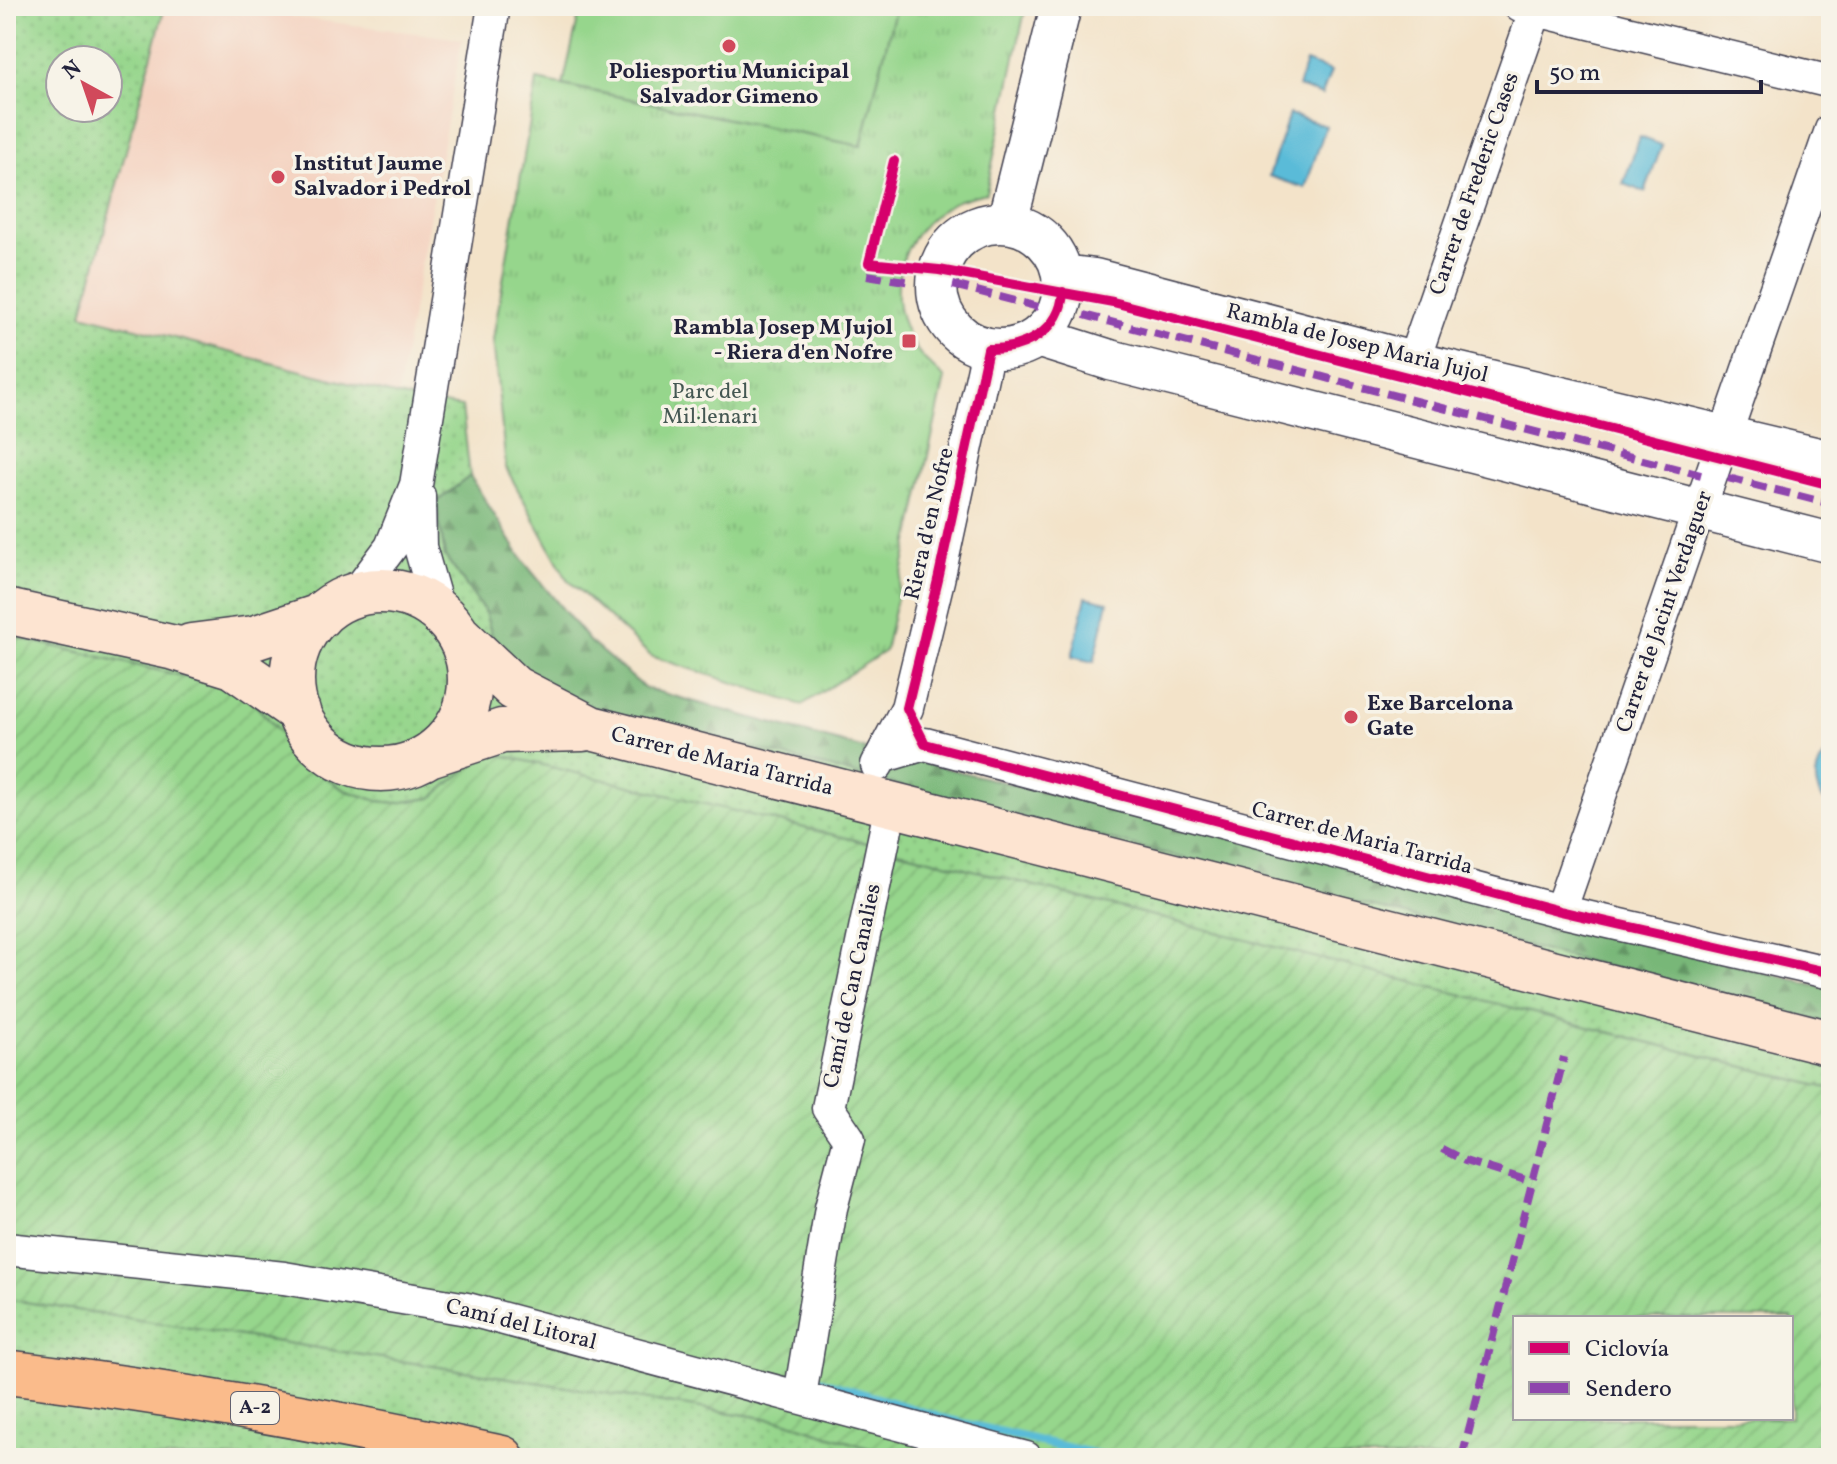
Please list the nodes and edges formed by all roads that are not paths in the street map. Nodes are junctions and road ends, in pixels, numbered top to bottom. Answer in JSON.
{"nodes":[{"id":1,"x":494,"y":6,"type":"edge"},
{"id":2,"x":1061,"y":6,"type":"edge"},
{"id":3,"x":1531,"y":7,"type":"edge"},
{"id":4,"x":1831,"y":82,"type":"edge"},
{"id":5,"x":1831,"y":130,"type":"edge"},
{"id":6,"x":1007,"y":223,"type":"junction"},
{"id":7,"x":1063,"y":275,"type":"junction"},
{"id":8,"x":1037,"y":337,"type":"junction"},
{"id":9,"x":988,"y":349,"type":"junction"},
{"id":10,"x":1413,"y":362,"type":"junction"},
{"id":11,"x":1726,"y":436,"type":"junction"},
{"id":12,"x":1831,"y":461,"type":"edge"},
{"id":13,"x":416,"y":485,"type":"junction"},
{"id":14,"x":1701,"y":511,"type":"junction"},
{"id":15,"x":1831,"y":543,"type":"edge"},
{"id":16,"x":338,"y":606,"type":"junction"},
{"id":17,"x":6,"y":611,"type":"edge"},
{"id":18,"x":449,"y":624,"type":"junction"},
{"id":19,"x":175,"y":648,"type":"junction"},
{"id":20,"x":907,"y":708,"type":"junction"},
{"id":21,"x":298,"y":711,"type":"junction"},
{"id":22,"x":591,"y":728,"type":"junction"},
{"id":23,"x":925,"y":744,"type":"junction"},
{"id":24,"x":430,"y":755,"type":"junction"},
{"id":25,"x":881,"y":757,"type":"junction"},
{"id":26,"x":873,"y":800,"type":"junction"},
{"id":27,"x":1560,"y":911,"type":"junction"},
{"id":28,"x":1831,"y":973,"type":"edge"},
{"id":29,"x":1831,"y":1043,"type":"edge"},
{"id":30,"x":6,"y":1249,"type":"edge"},
{"id":31,"x":6,"y":1372,"type":"edge"},
{"id":32,"x":800,"y":1396,"type":"junction"},
{"id":33,"x":502,"y":1458,"type":"edge"},
{"id":34,"x":1026,"y":1458,"type":"edge"}],
"edges":[{"from":1,"to":13,"type":"street"},
{"from":2,"to":6,"type":"street"},
{"from":3,"to":4,"type":"street"},
{"from":3,"to":10,"type":"street","name":"Carrer de Frederic Cases"},
{"from":5,"to":11,"type":"street","name":"Carrer de Jacint Verdaguer"},
{"from":6,"to":7,"type":"street"},
{"from":6,"to":9,"type":"street"},
{"from":7,"to":8,"type":"street"},
{"from":7,"to":10,"type":"street","name":"Rambla de Josep Maria Jujol"},
{"from":8,"to":9,"type":"street"},
{"from":8,"to":14,"type":"street"},
{"from":9,"to":20,"type":"street","name":"Riera d'en Nofre"},
{"from":10,"to":11,"type":"street","name":"Rambla de Josep Maria Jujol"},
{"from":11,"to":12,"type":"street","name":"Rambla de Josep Maria Jujol"},
{"from":11,"to":14,"type":"street","name":"Carrer de Jacint Verdaguer"},
{"from":13,"to":16,"type":"street"},
{"from":13,"to":18,"type":"street"},
{"from":14,"to":15,"type":"street"},
{"from":14,"to":27,"type":"street","name":"Carrer de Jacint Verdaguer"},
{"from":16,"to":18,"type":"main road"},
{"from":16,"to":19,"type":"main road"},
{"from":16,"to":21,"type":"main road"},
{"from":17,"to":19,"type":"main road"},
{"from":18,"to":22,"type":"main road","name":"Carrer de Maria Tarrida"},
{"from":18,"to":24,"type":"main road"},
{"from":19,"to":21,"type":"main road"},
{"from":20,"to":23,"type":"street"},
{"from":20,"to":25,"type":"street","name":"Riera d'en Nofre"},
{"from":21,"to":24,"type":"main road"},
{"from":22,"to":24,"type":"main road","name":"Carrer de Maria Tarrida"},
{"from":22,"to":26,"type":"main road","name":"Carrer de Maria Tarrida"},
{"from":23,"to":25,"type":"street"},
{"from":23,"to":27,"type":"street","name":"Carrer de Maria Tarrida"},
{"from":25,"to":26,"type":"street","name":"Riera d'en Nofre"},
{"from":26,"to":29,"type":"main road","name":"Carrer de Maria Tarrida"},
{"from":26,"to":32,"type":"street","name":"Camí de Can Canalies"},
{"from":27,"to":28,"type":"street","name":"Carrer de Maria Tarrida"},
{"from":30,"to":32,"type":"street","name":"Camí del Litoral"},
{"from":31,"to":33,"type":"highway","number":"A-2"},
{"from":32,"to":34,"type":"street","name":"Camí del Litoral"}]}
